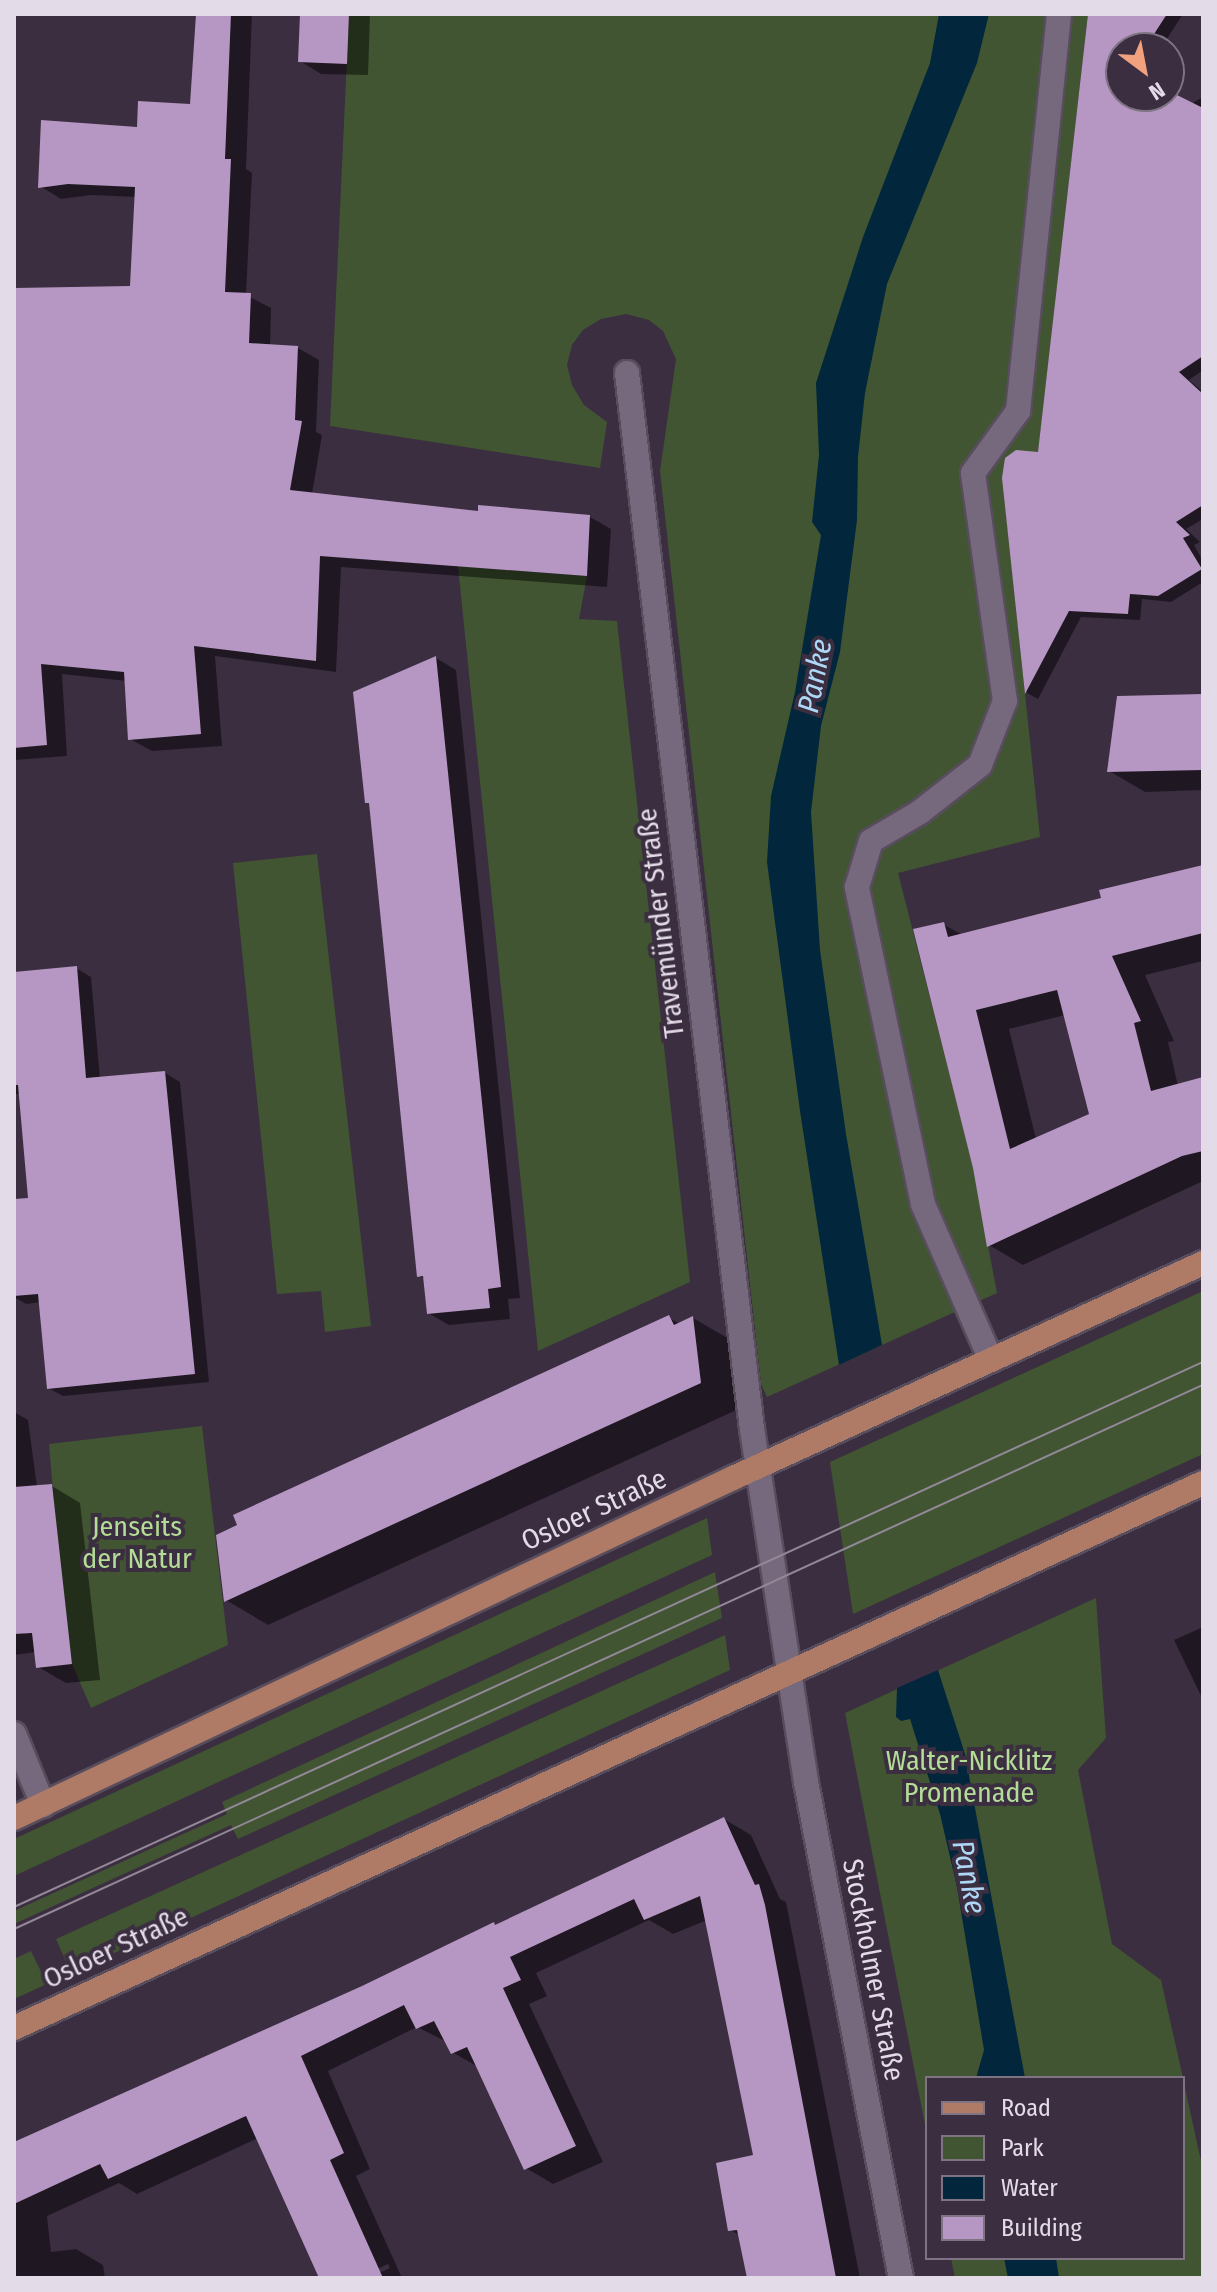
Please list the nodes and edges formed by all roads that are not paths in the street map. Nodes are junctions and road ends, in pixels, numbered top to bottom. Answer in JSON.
{"nodes":[{"id":1,"x":1059,"y":14,"type":"edge"},
{"id":2,"x":627,"y":373,"type":"dead end"},
{"id":3,"x":1203,"y":1263,"type":"edge"},
{"id":4,"x":991,"y":1360,"type":"junction"},
{"id":5,"x":758,"y":1466,"type":"junction"},
{"id":6,"x":1203,"y":1483,"type":"edge"},
{"id":7,"x":789,"y":1673,"type":"junction"},
{"id":8,"x":14,"y":1734,"type":"edge"},
{"id":9,"x":43,"y":1805,"type":"junction"},
{"id":10,"x":14,"y":1818,"type":"edge"},
{"id":11,"x":14,"y":2028,"type":"edge"},
{"id":12,"x":901,"y":2278,"type":"edge"}],
"edges":[{"from":1,"to":4,"type":"street"},
{"from":2,"to":5,"type":"street","name":"Travemünder Straße"},
{"from":3,"to":4,"type":"main road","name":"Osloer Straße"},
{"from":4,"to":5,"type":"main road","name":"Osloer Straße"},
{"from":5,"to":7,"type":"street","name":"Travemünder Straße"},
{"from":5,"to":9,"type":"main road","name":"Osloer Straße"},
{"from":6,"to":7,"type":"main road","name":"Osloer Straße"},
{"from":7,"to":11,"type":"main road","name":"Osloer Straße"},
{"from":7,"to":12,"type":"street","name":"Stockholmer Straße"},
{"from":8,"to":9,"type":"street"},
{"from":9,"to":10,"type":"main road","name":"Osloer Straße"}]}
